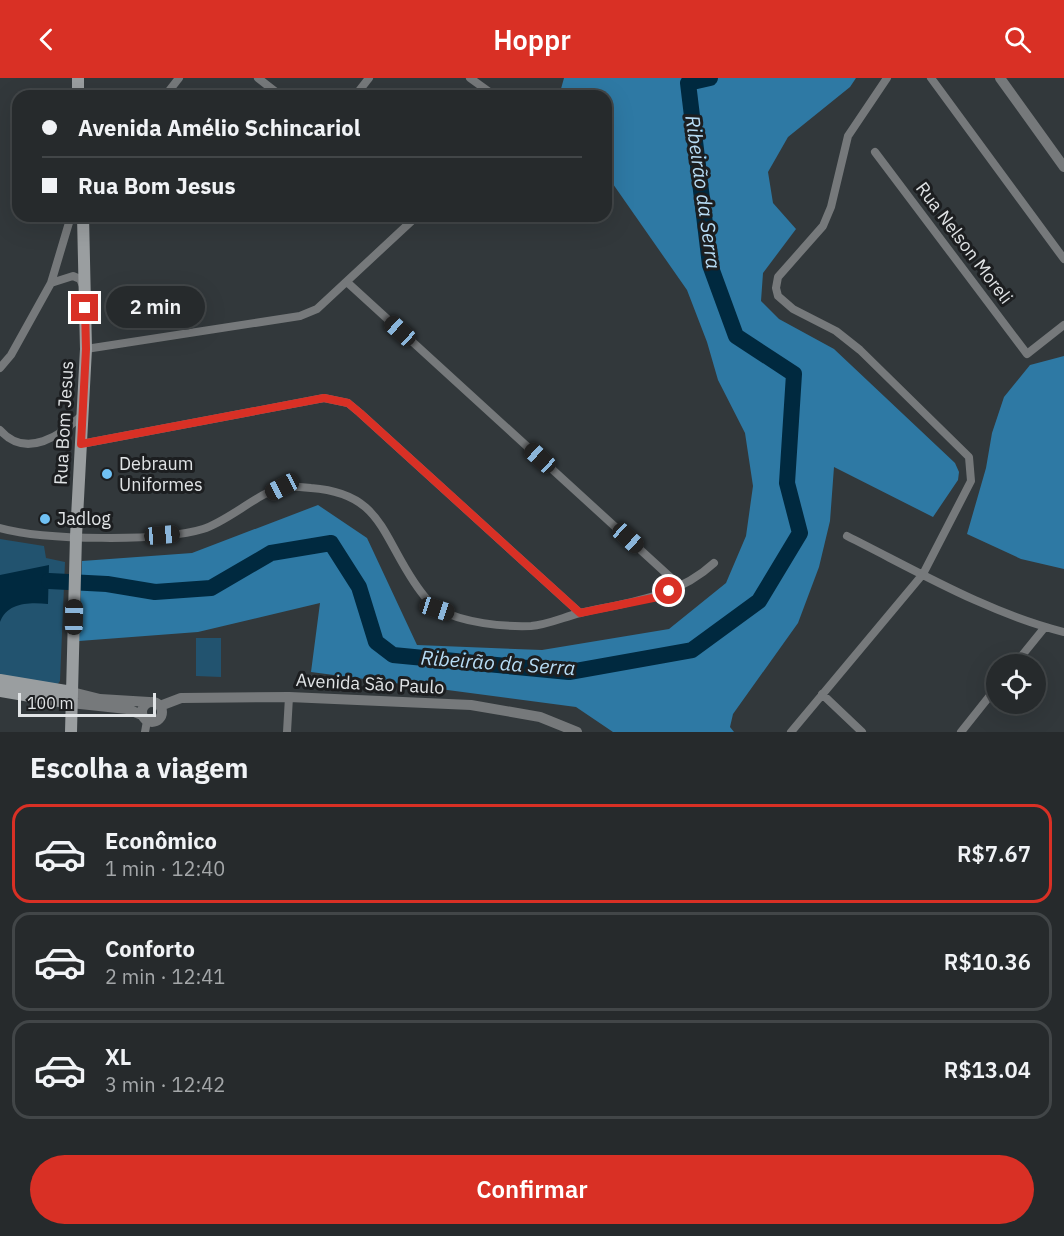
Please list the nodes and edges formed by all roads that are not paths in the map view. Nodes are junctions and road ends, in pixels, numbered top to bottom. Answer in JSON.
{"nodes":[{"id":1,"x":179,"y":78,"type":"edge"},
{"id":2,"x":258,"y":78,"type":"edge"},
{"id":3,"x":369,"y":78,"type":"edge"},
{"id":4,"x":470,"y":78,"type":"edge"},
{"id":5,"x":887,"y":78,"type":"edge"},
{"id":6,"x":931,"y":78,"type":"edge"},
{"id":7,"x":1000,"y":78,"type":"edge"},
{"id":8,"x":170,"y":90,"type":"edge"},
{"id":9,"x":273,"y":90,"type":"edge"},
{"id":10,"x":360,"y":90,"type":"edge"},
{"id":11,"x":487,"y":90,"type":"edge"},
{"id":12,"x":875,"y":152,"type":"dead end"},
{"id":13,"x":1064,"y":167,"type":"edge"},
{"id":14,"x":69,"y":222,"type":"edge"},
{"id":15,"x":83,"y":222,"type":"edge"},
{"id":16,"x":411,"y":222,"type":"edge"},
{"id":17,"x":1064,"y":259,"type":"edge"},
{"id":18,"x":348,"y":283,"type":"junction"},
{"id":19,"x":51,"y":284,"type":"junction"},
{"id":20,"x":84,"y":287,"type":"junction"},
{"id":21,"x":1064,"y":325,"type":"edge"},
{"id":22,"x":86,"y":349,"type":"junction"},
{"id":23,"x":0,"y":368,"type":"edge"},
{"id":24,"x":83,"y":414,"type":"junction"},
{"id":25,"x":0,"y":430,"type":"edge"},
{"id":26,"x":81,"y":444,"type":"junction"},
{"id":27,"x":0,"y":528,"type":"edge"},
{"id":28,"x":847,"y":536,"type":"dead end"},
{"id":29,"x":76,"y":542,"type":"junction"},
{"id":30,"x":714,"y":563,"type":"dead end"},
{"id":31,"x":923,"y":574,"type":"junction"},
{"id":32,"x":680,"y":586,"type":"junction"},
{"id":33,"x":580,"y":613,"type":"junction"},
{"id":34,"x":1045,"y":627,"type":"junction"},
{"id":35,"x":1064,"y":632,"type":"edge"},
{"id":36,"x":1023,"y":654,"type":"edge"},
{"id":37,"x":0,"y":680,"type":"edge"},
{"id":38,"x":0,"y":691,"type":"edge"},
{"id":39,"x":822,"y":694,"type":"junction"},
{"id":40,"x":289,"y":697,"type":"junction"},
{"id":41,"x":71,"y":698,"type":"junction"},
{"id":42,"x":986,"y":701,"type":"edge"},
{"id":43,"x":148,"y":702,"type":"junction"},
{"id":44,"x":160,"y":706,"type":"junction"},
{"id":45,"x":145,"y":723,"type":"edge"},
{"id":46,"x":71,"y":732,"type":"edge"},
{"id":47,"x":287,"y":732,"type":"edge"},
{"id":48,"x":576,"y":732,"type":"edge"},
{"id":49,"x":791,"y":732,"type":"edge"},
{"id":50,"x":862,"y":732,"type":"edge"},
{"id":51,"x":961,"y":732,"type":"edge"}],
"edges":[{"from":1,"to":8,"type":"street"},
{"from":2,"to":9,"type":"street"},
{"from":3,"to":10,"type":"street"},
{"from":4,"to":11,"type":"street"},
{"from":5,"to":31,"type":"street"},
{"from":6,"to":17,"type":"street"},
{"from":7,"to":13,"type":"street"},
{"from":12,"to":21,"type":"street","name":"Rua Nelson Moreli"},
{"from":14,"to":19,"type":"street"},
{"from":15,"to":20,"type":"main road","name":"Rua Bom Jesus"},
{"from":16,"to":18,"type":"street"},
{"from":18,"to":22,"type":"street"},
{"from":18,"to":32,"type":"street"},
{"from":19,"to":20,"type":"street"},
{"from":19,"to":23,"type":"street"},
{"from":20,"to":22,"type":"main road","name":"Rua Bom Jesus"},
{"from":22,"to":24,"type":"main road","name":"Rua Bom Jesus"},
{"from":24,"to":25,"type":"street"},
{"from":24,"to":26,"type":"main road","name":"Rua Bom Jesus"},
{"from":26,"to":29,"type":"main road","name":"Rua Bom Jesus"},
{"from":26,"to":33,"type":"street"},
{"from":27,"to":29,"type":"street"},
{"from":28,"to":31,"type":"street"},
{"from":29,"to":33,"type":"street"},
{"from":29,"to":41,"type":"main road","name":"Rua Bom Jesus"},
{"from":30,"to":32,"type":"street"},
{"from":31,"to":34,"type":"street"},
{"from":31,"to":39,"type":"street"},
{"from":32,"to":33,"type":"street"},
{"from":34,"to":35,"type":"street"},
{"from":34,"to":36,"type":"street"},
{"from":37,"to":41,"type":"main road"},
{"from":38,"to":41,"type":"main road"},
{"from":39,"to":49,"type":"street"},
{"from":39,"to":50,"type":"street"},
{"from":40,"to":44,"type":"street","name":"Avenida São Paulo"},
{"from":40,"to":47,"type":"street"},
{"from":40,"to":48,"type":"street","name":"Avenida São Paulo"},
{"from":41,"to":43,"type":"street"},
{"from":41,"to":45,"type":"street"},
{"from":41,"to":46,"type":"main road","name":"Rua Bom Jesus"},
{"from":42,"to":51,"type":"street"},
{"from":43,"to":44,"type":"street"},
{"from":43,"to":45,"type":"street"},
{"from":44,"to":45,"type":"street"}]}
